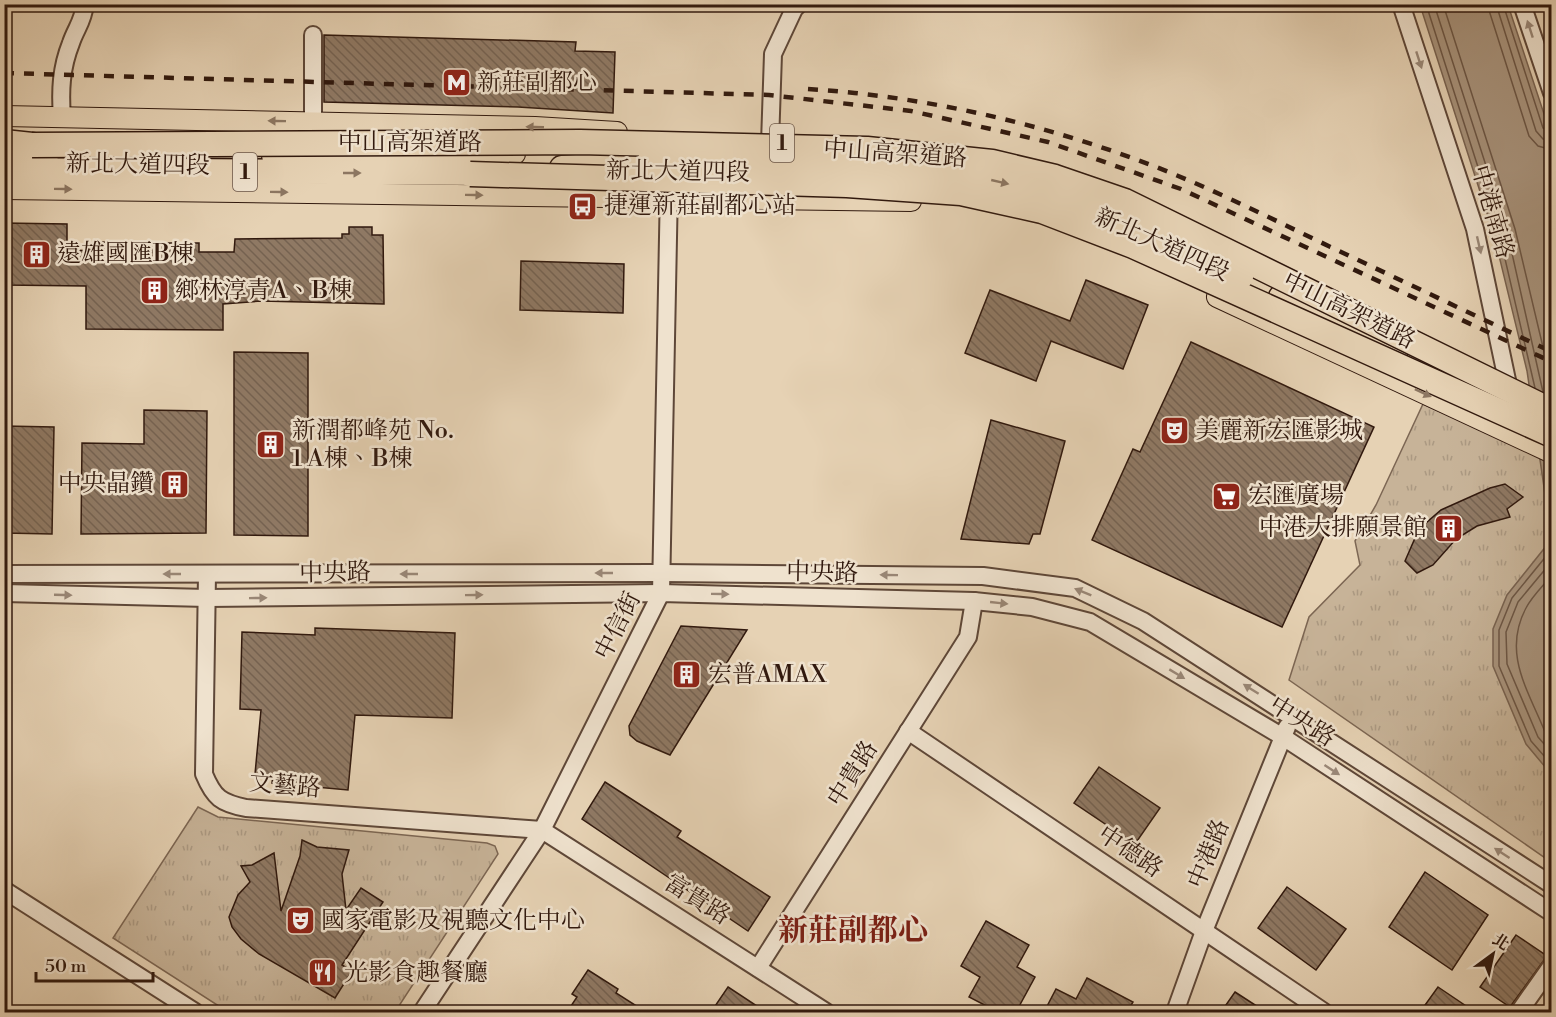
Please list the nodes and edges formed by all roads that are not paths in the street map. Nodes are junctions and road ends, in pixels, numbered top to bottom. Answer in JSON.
{"nodes":[{"id":1,"x":85,"y":4,"type":"edge"},
{"id":2,"x":799,"y":4,"type":"edge"},
{"id":3,"x":1401,"y":4,"type":"edge"},
{"id":4,"x":1522,"y":4,"type":"edge"},
{"id":5,"x":313,"y":35,"type":"dead end"},
{"id":6,"x":1551,"y":93,"type":"edge"},
{"id":7,"x":4,"y":116,"type":"edge"},
{"id":8,"x":62,"y":117,"type":"junction"},
{"id":9,"x":313,"y":122,"type":"junction"},
{"id":10,"x":672,"y":142,"type":"junction"},
{"id":11,"x":770,"y":142,"type":"junction"},
{"id":12,"x":4,"y":143,"type":"edge"},
{"id":13,"x":837,"y":143,"type":"junction"},
{"id":14,"x":180,"y":155,"type":"junction"},
{"id":15,"x":8,"y":166,"type":"edge"},
{"id":16,"x":470,"y":174,"type":"junction"},
{"id":17,"x":4,"y":189,"type":"edge"},
{"id":18,"x":668,"y":197,"type":"junction"},
{"id":19,"x":841,"y":199,"type":"junction"},
{"id":20,"x":1514,"y":389,"type":"junction"},
{"id":21,"x":1551,"y":399,"type":"edge"},
{"id":22,"x":1551,"y":413,"type":"edge"},
{"id":23,"x":1551,"y":427,"type":"edge"},
{"id":24,"x":1551,"y":435,"type":"edge"},
{"id":25,"x":1521,"y":438,"type":"junction"},
{"id":26,"x":1551,"y":441,"type":"edge"},
{"id":27,"x":1551,"y":453,"type":"edge"},
{"id":28,"x":663,"y":573,"type":"junction"},
{"id":29,"x":4,"y":574,"type":"edge"},
{"id":30,"x":207,"y":574,"type":"junction"},
{"id":31,"x":4,"y":593,"type":"edge"},
{"id":32,"x":662,"y":593,"type":"junction"},
{"id":33,"x":207,"y":598,"type":"junction"},
{"id":34,"x":974,"y":601,"type":"junction"},
{"id":35,"x":1292,"y":716,"type":"junction"},
{"id":36,"x":908,"y":731,"type":"junction"},
{"id":37,"x":1283,"y":737,"type":"junction"},
{"id":38,"x":542,"y":830,"type":"junction"},
{"id":39,"x":1551,"y":885,"type":"edge"},
{"id":40,"x":4,"y":890,"type":"edge"},
{"id":41,"x":1551,"y":914,"type":"edge"},
{"id":42,"x":1204,"y":931,"type":"junction"},
{"id":43,"x":1551,"y":965,"type":"edge"},
{"id":44,"x":758,"y":968,"type":"junction"},
{"id":45,"x":195,"y":1012,"type":"edge"},
{"id":46,"x":422,"y":1012,"type":"edge"},
{"id":47,"x":826,"y":1012,"type":"edge"},
{"id":48,"x":1175,"y":1012,"type":"edge"},
{"id":49,"x":1324,"y":1012,"type":"edge"},
{"id":50,"x":1519,"y":1012,"type":"edge"}],
"edges":[{"from":1,"to":8,"type":"street"},
{"from":2,"to":11,"type":"street"},
{"from":3,"to":20,"type":"street","name":"中港南路","one_way":true},
{"from":6,"to":4,"type":"street","one_way":true},
{"from":5,"to":9,"type":"street"},
{"from":7,"to":8,"type":"main road","name":"新北大道四段","number":"1"},
{"from":9,"to":8,"type":"main road","name":"新北大道四段","number":"1","one_way":true},
{"from":8,"to":14,"type":"main road","name":"新北大道四段","number":"1"},
{"from":10,"to":9,"type":"main road","name":"新北大道四段","number":"1","one_way":true},
{"from":10,"to":11,"type":"main road","name":"新北大道四段","number":"1"},
{"from":10,"to":14,"type":"main road","name":"新北大道四段","number":"1"},
{"from":10,"to":18,"type":"street","name":"中信街"},
{"from":11,"to":13,"type":"main road","name":"新北大道四段","number":"1"},
{"from":12,"to":22,"type":"highway","name":"中山高架道路","number":"1","bridge":true},
{"from":13,"to":19,"type":"main road"},
{"from":13,"to":20,"type":"main road","name":"新北大道四段","number":"1"},
{"from":14,"to":15,"type":"main road","name":"新北大道四段","number":"1"},
{"from":15,"to":16,"type":"highway","name":"中山高架道路","number":"1","one_way":true},
{"from":16,"to":20,"type":"highway","one_way":true,"bridge":true},
{"from":16,"to":24,"type":"highway","name":"中山高架道路","number":"1","bridge":true},
{"from":17,"to":18,"type":"main road","name":"新北大道四段","number":"1","one_way":true},
{"from":18,"to":19,"type":"main road","name":"新北大道四段","number":"1"},
{"from":18,"to":28,"type":"street","name":"中信街"},
{"from":19,"to":25,"type":"main road","name":"新北大道四段","number":"1","one_way":true},
{"from":20,"to":21,"type":"main road","name":"新北大道四段","number":"1"},
{"from":20,"to":22,"type":"main road","name":"新北大道四段","number":"1","bridge":true},
{"from":20,"to":23,"type":"main road","name":"新北大道四段","number":"1"},
{"from":20,"to":25,"type":"street","name":"中港南路"},
{"from":25,"to":26,"type":"main road","name":"新北大道四段","number":"1"},
{"from":25,"to":27,"type":"main road","name":"新北大道四段","number":"1"},
{"from":28,"to":30,"type":"street","name":"中央路","one_way":true},
{"from":28,"to":32,"type":"street","name":"中信街"},
{"from":35,"to":28,"type":"street","name":"中央路","one_way":true},
{"from":30,"to":29,"type":"street","name":"中央路","one_way":true},
{"from":30,"to":33,"type":"street","name":"文藝路"},
{"from":31,"to":33,"type":"street","name":"中央路","one_way":true},
{"from":33,"to":32,"type":"street","name":"中央路","one_way":true},
{"from":32,"to":34,"type":"street","name":"中央路","one_way":true},
{"from":32,"to":38,"type":"street","name":"中信街"},
{"from":33,"to":38,"type":"street","name":"文藝路"},
{"from":34,"to":36,"type":"street","name":"中貴路"},
{"from":34,"to":37,"type":"street","name":"中央路","one_way":true},
{"from":35,"to":37,"type":"street","name":"中港路"},
{"from":39,"to":35,"type":"street","name":"中央路","one_way":true},
{"from":36,"to":42,"type":"street","name":"中德路"},
{"from":36,"to":44,"type":"street","name":"中貴路"},
{"from":37,"to":41,"type":"street","name":"中央路","one_way":true},
{"from":37,"to":42,"type":"street","name":"中港路"},
{"from":38,"to":44,"type":"street","name":"富貴路"},
{"from":38,"to":46,"type":"street","name":"中信街"},
{"from":40,"to":45,"type":"street"},
{"from":42,"to":48,"type":"street","name":"中港路"},
{"from":42,"to":49,"type":"street","name":"中德路"},
{"from":43,"to":50,"type":"street"},
{"from":44,"to":47,"type":"street","name":"富貴路"}]}
